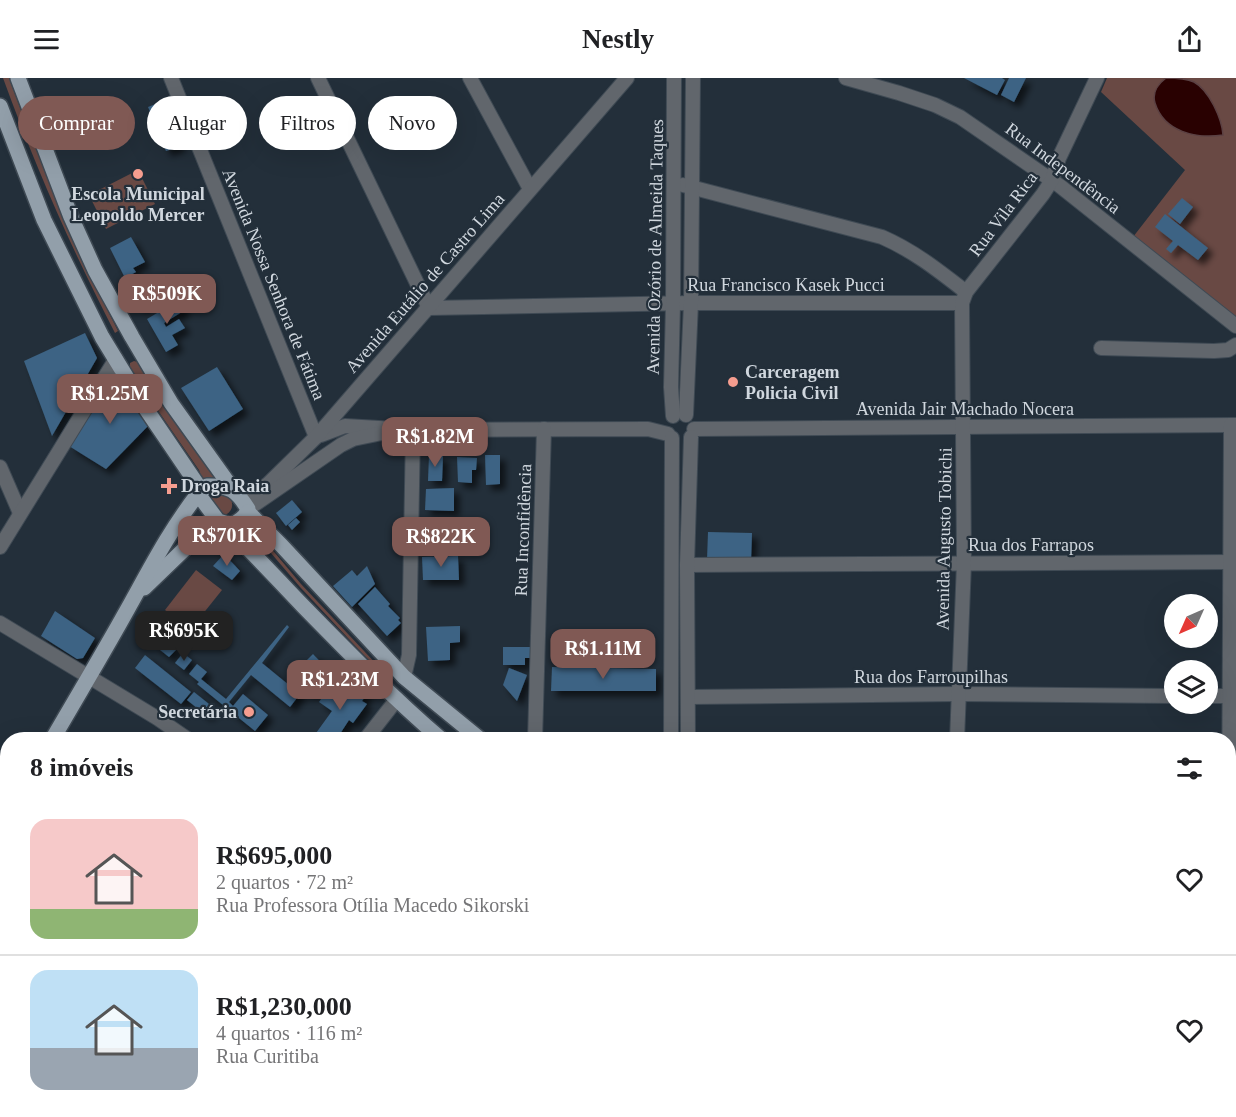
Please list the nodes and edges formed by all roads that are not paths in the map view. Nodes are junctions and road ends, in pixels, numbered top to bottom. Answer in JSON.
{"nodes":[{"id":1,"x":18,"y":78,"type":"edge"},
{"id":2,"x":171,"y":78,"type":"edge"},
{"id":3,"x":318,"y":78,"type":"edge"},
{"id":4,"x":470,"y":78,"type":"edge"},
{"id":5,"x":627,"y":78,"type":"edge"},
{"id":6,"x":674,"y":78,"type":"edge"},
{"id":7,"x":693,"y":78,"type":"edge"},
{"id":8,"x":846,"y":78,"type":"edge"},
{"id":9,"x":1097,"y":78,"type":"edge"},
{"id":10,"x":0,"y":106,"type":"edge"},
{"id":11,"x":1052,"y":180,"type":"junction"},
{"id":12,"x":674,"y":182,"type":"junction"},
{"id":13,"x":691,"y":187,"type":"junction"},
{"id":14,"x":530,"y":189,"type":"junction"},
{"id":15,"x":964,"y":297,"type":"junction"},
{"id":16,"x":691,"y":303,"type":"junction"},
{"id":17,"x":674,"y":304,"type":"junction"},
{"id":18,"x":429,"y":308,"type":"junction"},
{"id":19,"x":1236,"y":326,"type":"edge"},
{"id":20,"x":1236,"y":345,"type":"edge"},
{"id":21,"x":1101,"y":348,"type":"dead end"},
{"id":22,"x":116,"y":359,"type":"junction"},
{"id":23,"x":673,"y":425,"type":"junction"},
{"id":24,"x":1234,"y":425,"type":"edge"},
{"id":25,"x":964,"y":426,"type":"junction"},
{"id":26,"x":544,"y":429,"type":"junction"},
{"id":27,"x":397,"y":430,"type":"junction"},
{"id":28,"x":412,"y":430,"type":"junction"},
{"id":29,"x":693,"y":433,"type":"junction"},
{"id":30,"x":316,"y":437,"type":"junction"},
{"id":31,"x":0,"y":467,"type":"edge"},
{"id":32,"x":200,"y":492,"type":"junction"},
{"id":33,"x":237,"y":493,"type":"junction"},
{"id":34,"x":248,"y":511,"type":"junction"},
{"id":35,"x":20,"y":513,"type":"junction"},
{"id":36,"x":220,"y":523,"type":"junction"},
{"id":37,"x":0,"y":548,"type":"edge"},
{"id":38,"x":1231,"y":562,"type":"junction"},
{"id":39,"x":964,"y":563,"type":"junction"},
{"id":40,"x":687,"y":565,"type":"junction"},
{"id":41,"x":134,"y":598,"type":"junction"},
{"id":42,"x":1233,"y":618,"type":"edge"},
{"id":43,"x":0,"y":623,"type":"edge"},
{"id":44,"x":404,"y":677,"type":"junction"},
{"id":45,"x":90,"y":678,"type":"junction"},
{"id":46,"x":958,"y":694,"type":"junction"},
{"id":47,"x":1164,"y":696,"type":"edge"},
{"id":48,"x":1218,"y":696,"type":"edge"},
{"id":49,"x":1231,"y":696,"type":"junction"},
{"id":50,"x":688,"y":697,"type":"junction"},
{"id":51,"x":397,"y":699,"type":"junction"},
{"id":52,"x":57,"y":732,"type":"edge"},
{"id":53,"x":176,"y":732,"type":"edge"},
{"id":54,"x":371,"y":732,"type":"edge"},
{"id":55,"x":433,"y":732,"type":"edge"},
{"id":56,"x":471,"y":732,"type":"edge"},
{"id":57,"x":535,"y":732,"type":"edge"},
{"id":58,"x":671,"y":732,"type":"edge"},
{"id":59,"x":688,"y":732,"type":"edge"},
{"id":60,"x":957,"y":732,"type":"edge"},
{"id":61,"x":1232,"y":732,"type":"edge"}],
"edges":[{"from":1,"to":33,"type":"main road"},
{"from":2,"to":30,"type":"street","name":"Avenida Nossa Senhora de Fátima"},
{"from":3,"to":18,"type":"street"},
{"from":4,"to":14,"type":"street"},
{"from":5,"to":14,"type":"street","name":"Avenida Eutálio de Castro Lima"},
{"from":6,"to":12,"type":"street","name":"Avenida Ozório de Almeida Taques"},
{"from":7,"to":13,"type":"street","name":"Avenida Ozório de Almeida Taques"},
{"from":8,"to":11,"type":"street","name":"Rua Independência"},
{"from":9,"to":11,"type":"street","name":"Rua Vila Rica"},
{"from":10,"to":22,"type":"main road"},
{"from":11,"to":15,"type":"street","name":"Rua Vila Rica"},
{"from":11,"to":19,"type":"street","name":"Rua Independência"},
{"from":12,"to":13,"type":"street"},
{"from":12,"to":17,"type":"street","name":"Avenida Ozório de Almeida Taques"},
{"from":13,"to":15,"type":"street"},
{"from":13,"to":16,"type":"street","name":"Avenida Ozório de Almeida Taques"},
{"from":14,"to":18,"type":"street","name":"Avenida Eutálio de Castro Lima"},
{"from":15,"to":16,"type":"street","name":"Rua Francisco Kasek Pucci"},
{"from":15,"to":25,"type":"street","name":"Avenida Augusto Tobichi"},
{"from":16,"to":17,"type":"street","name":"Rua Francisco Kasek Pucci"},
{"from":16,"to":23,"type":"street","name":"Avenida Ozório de Almeida Taques"},
{"from":17,"to":18,"type":"street","name":"Rua Francisco Kasek Pucci"},
{"from":17,"to":23,"type":"street","name":"Avenida Ozório de Almeida Taques"},
{"from":18,"to":30,"type":"street","name":"Avenida Eutálio de Castro Lima"},
{"from":20,"to":21,"type":"street"},
{"from":22,"to":32,"type":"main road"},
{"from":22,"to":35,"type":"street"},
{"from":23,"to":26,"type":"street"},
{"from":23,"to":29,"type":"street","name":"Avenida Jair Machado Nocera"},
{"from":23,"to":29,"type":"street"},
{"from":23,"to":58,"type":"street","name":"Avenida Ozório de Almeida Taques"},
{"from":24,"to":25,"type":"street","name":"Avenida Jair Machado Nocera"},
{"from":24,"to":38,"type":"street"},
{"from":25,"to":29,"type":"street","name":"Avenida Jair Machado Nocera"},
{"from":25,"to":39,"type":"street","name":"Avenida Augusto Tobichi"},
{"from":26,"to":28,"type":"street"},
{"from":26,"to":57,"type":"street","name":"Rua Inconfidência"},
{"from":27,"to":28,"type":"street"},
{"from":27,"to":30,"type":"street"},
{"from":27,"to":34,"type":"street"},
{"from":28,"to":44,"type":"street"},
{"from":29,"to":40,"type":"street"},
{"from":30,"to":33,"type":"street","name":"Avenida Eutálio de Castro Lima"},
{"from":31,"to":35,"type":"street"},
{"from":32,"to":33,"type":"main road"},
{"from":32,"to":36,"type":"main road"},
{"from":32,"to":41,"type":"main road"},
{"from":33,"to":34,"type":"main road"},
{"from":34,"to":36,"type":"main road"},
{"from":34,"to":44,"type":"main road"},
{"from":35,"to":37,"type":"street"},
{"from":36,"to":41,"type":"main road"},
{"from":36,"to":51,"type":"main road"},
{"from":38,"to":39,"type":"street","name":"Rua dos Farrapos"},
{"from":38,"to":42,"type":"street"},
{"from":39,"to":40,"type":"street","name":"Rua dos Farrapos"},
{"from":39,"to":46,"type":"street","name":"Avenida Augusto Tobichi"},
{"from":40,"to":50,"type":"street"},
{"from":41,"to":45,"type":"main road"},
{"from":42,"to":49,"type":"street"},
{"from":43,"to":45,"type":"street"},
{"from":44,"to":56,"type":"main road"},
{"from":45,"to":52,"type":"main road"},
{"from":45,"to":53,"type":"street"},
{"from":46,"to":47,"type":"street","name":"Rua dos Farroupilhas"},
{"from":46,"to":50,"type":"street","name":"Rua dos Farroupilhas"},
{"from":46,"to":60,"type":"street","name":"Avenida Augusto Tobichi"},
{"from":48,"to":49,"type":"street"},
{"from":49,"to":61,"type":"street"},
{"from":50,"to":59,"type":"street"},
{"from":51,"to":54,"type":"street"},
{"from":51,"to":55,"type":"main road"}]}
